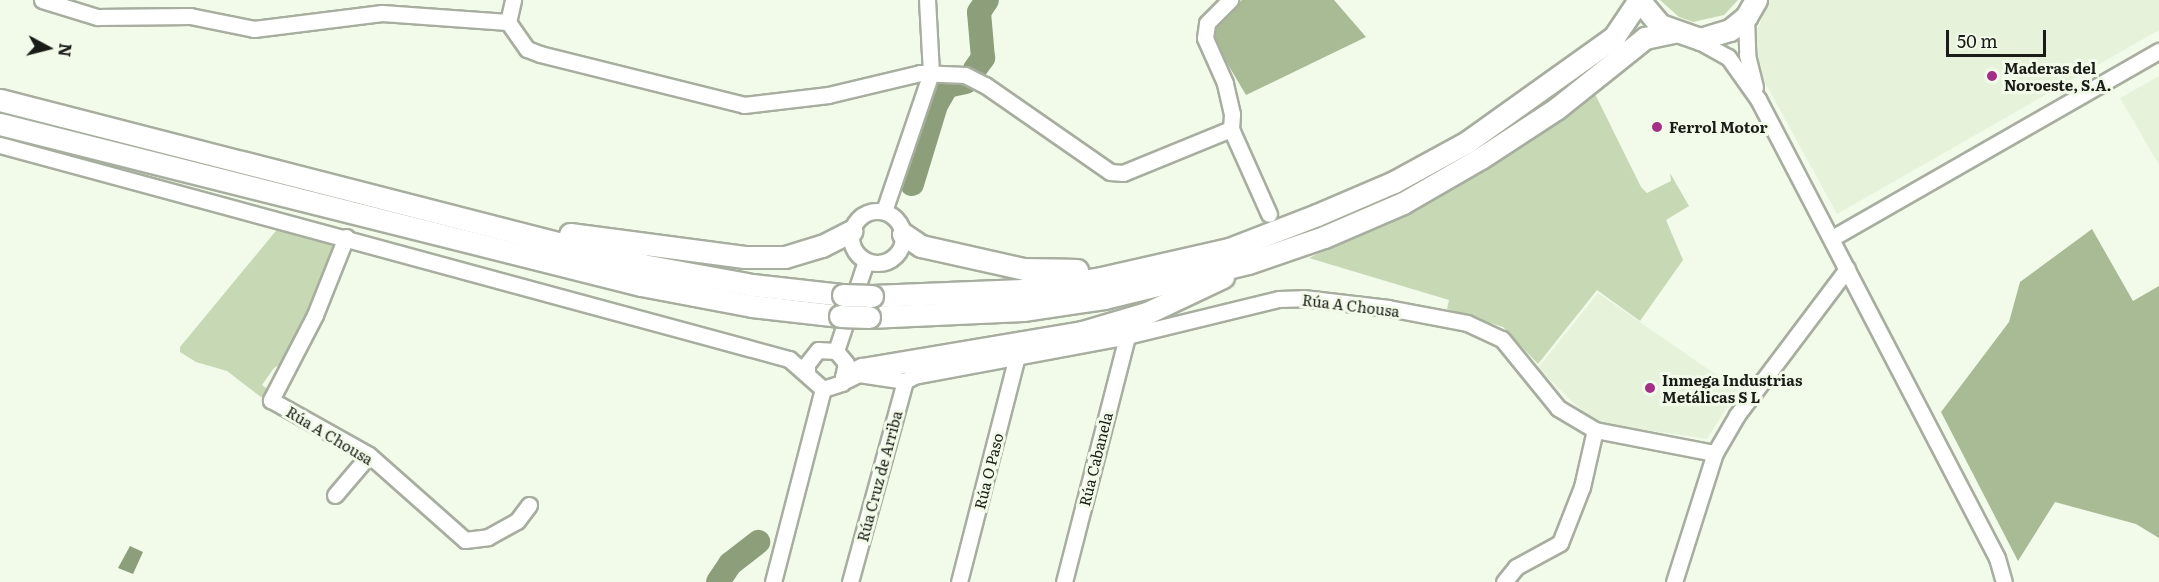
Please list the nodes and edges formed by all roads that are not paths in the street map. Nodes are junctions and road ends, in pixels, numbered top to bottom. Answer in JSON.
{"nodes":[{"id":1,"x":42,"y":0,"type":"edge"},
{"id":2,"x":513,"y":0,"type":"edge"},
{"id":3,"x":927,"y":0,"type":"edge"},
{"id":4,"x":1230,"y":0,"type":"edge"},
{"id":5,"x":1639,"y":0,"type":"edge"},
{"id":6,"x":1751,"y":8,"type":"edge"},
{"id":7,"x":508,"y":22,"type":"junction"},
{"id":8,"x":1682,"y":35,"type":"junction"},
{"id":9,"x":2159,"y":51,"type":"edge"},
{"id":10,"x":931,"y":73,"type":"junction"},
{"id":11,"x":0,"y":99,"type":"edge"},
{"id":12,"x":1758,"y":99,"type":"junction"},
{"id":13,"x":0,"y":124,"type":"edge"},
{"id":14,"x":1231,"y":129,"type":"junction"},
{"id":15,"x":0,"y":145,"type":"edge"},
{"id":16,"x":884,"y":211,"type":"junction"},
{"id":17,"x":1269,"y":214,"type":"dead end"},
{"id":18,"x":460,"y":218,"type":"junction"},
{"id":19,"x":851,"y":231,"type":"junction"},
{"id":20,"x":903,"y":234,"type":"junction"},
{"id":21,"x":346,"y":237,"type":"junction"},
{"id":22,"x":1832,"y":238,"type":"junction"},
{"id":23,"x":1182,"y":260,"type":"junction"},
{"id":24,"x":866,"y":261,"type":"junction"},
{"id":25,"x":1248,"y":262,"type":"junction"},
{"id":26,"x":1847,"y":269,"type":"junction"},
{"id":27,"x":842,"y":306,"type":"junction"},
{"id":28,"x":1127,"y":336,"type":"junction"},
{"id":29,"x":836,"y":351,"type":"junction"},
{"id":30,"x":1016,"y":360,"type":"junction"},
{"id":31,"x":807,"y":373,"type":"junction"},
{"id":32,"x":849,"y":375,"type":"junction"},
{"id":33,"x":909,"y":379,"type":"junction"},
{"id":34,"x":823,"y":389,"type":"junction"},
{"id":35,"x":1595,"y":430,"type":"junction"},
{"id":36,"x":1715,"y":453,"type":"junction"},
{"id":37,"x":369,"y":456,"type":"junction"},
{"id":38,"x":335,"y":495,"type":"dead end"},
{"id":39,"x":529,"y":505,"type":"dead end"},
{"id":40,"x":774,"y":582,"type":"edge"},
{"id":41,"x":850,"y":582,"type":"edge"},
{"id":42,"x":959,"y":582,"type":"edge"},
{"id":43,"x":1064,"y":582,"type":"edge"},
{"id":44,"x":1504,"y":582,"type":"edge"},
{"id":45,"x":1674,"y":582,"type":"edge"},
{"id":46,"x":2004,"y":582,"type":"edge"}],
"edges":[{"from":1,"to":7,"type":"street"},
{"from":2,"to":7,"type":"street"},
{"from":3,"to":10,"type":"street"},
{"from":4,"to":14,"type":"street"},
{"from":5,"to":8,"type":"highway"},
{"from":5,"to":23,"type":"highway"},
{"from":6,"to":8,"type":"highway"},
{"from":6,"to":12,"type":"street"},
{"from":7,"to":10,"type":"street"},
{"from":8,"to":12,"type":"street"},
{"from":8,"to":25,"type":"highway"},
{"from":9,"to":22,"type":"street"},
{"from":10,"to":14,"type":"street"},
{"from":10,"to":16,"type":"street"},
{"from":11,"to":18,"type":"highway"},
{"from":12,"to":22,"type":"street"},
{"from":13,"to":27,"type":"highway"},
{"from":14,"to":17,"type":"street"},
{"from":15,"to":21,"type":"street"},
{"from":16,"to":19,"type":"street"},
{"from":16,"to":20,"type":"street"},
{"from":18,"to":19,"type":"highway"},
{"from":18,"to":27,"type":"highway"},
{"from":19,"to":24,"type":"street"},
{"from":20,"to":23,"type":"highway"},
{"from":20,"to":24,"type":"street"},
{"from":21,"to":31,"type":"street"},
{"from":21,"to":37,"type":"street","name":"Rúa A Chousa"},
{"from":22,"to":26,"type":"street"},
{"from":23,"to":27,"type":"highway","bridge":true},
{"from":24,"to":29,"type":"street"},
{"from":25,"to":27,"type":"highway","bridge":true},
{"from":25,"to":32,"type":"highway"},
{"from":26,"to":36,"type":"street"},
{"from":26,"to":46,"type":"street"},
{"from":28,"to":30,"type":"street","name":"Rúa A Chousa"},
{"from":28,"to":35,"type":"street","name":"Rúa A Chousa"},
{"from":28,"to":43,"type":"street","name":"Rúa Cabanela"},
{"from":29,"to":31,"type":"street"},
{"from":29,"to":32,"type":"street"},
{"from":30,"to":33,"type":"street","name":"Rúa A Chousa"},
{"from":30,"to":42,"type":"street","name":"Rúa O Paso"},
{"from":31,"to":34,"type":"street"},
{"from":32,"to":33,"type":"street","name":"Rúa A Chousa"},
{"from":32,"to":34,"type":"street"},
{"from":33,"to":41,"type":"street","name":"Rúa Cruz de Arriba"},
{"from":34,"to":40,"type":"street"},
{"from":35,"to":36,"type":"street","name":"Rúa A Chousa"},
{"from":35,"to":44,"type":"street"},
{"from":36,"to":45,"type":"street"},
{"from":37,"to":38,"type":"street"},
{"from":37,"to":39,"type":"street","name":"Rúa A Chousa"}]}
